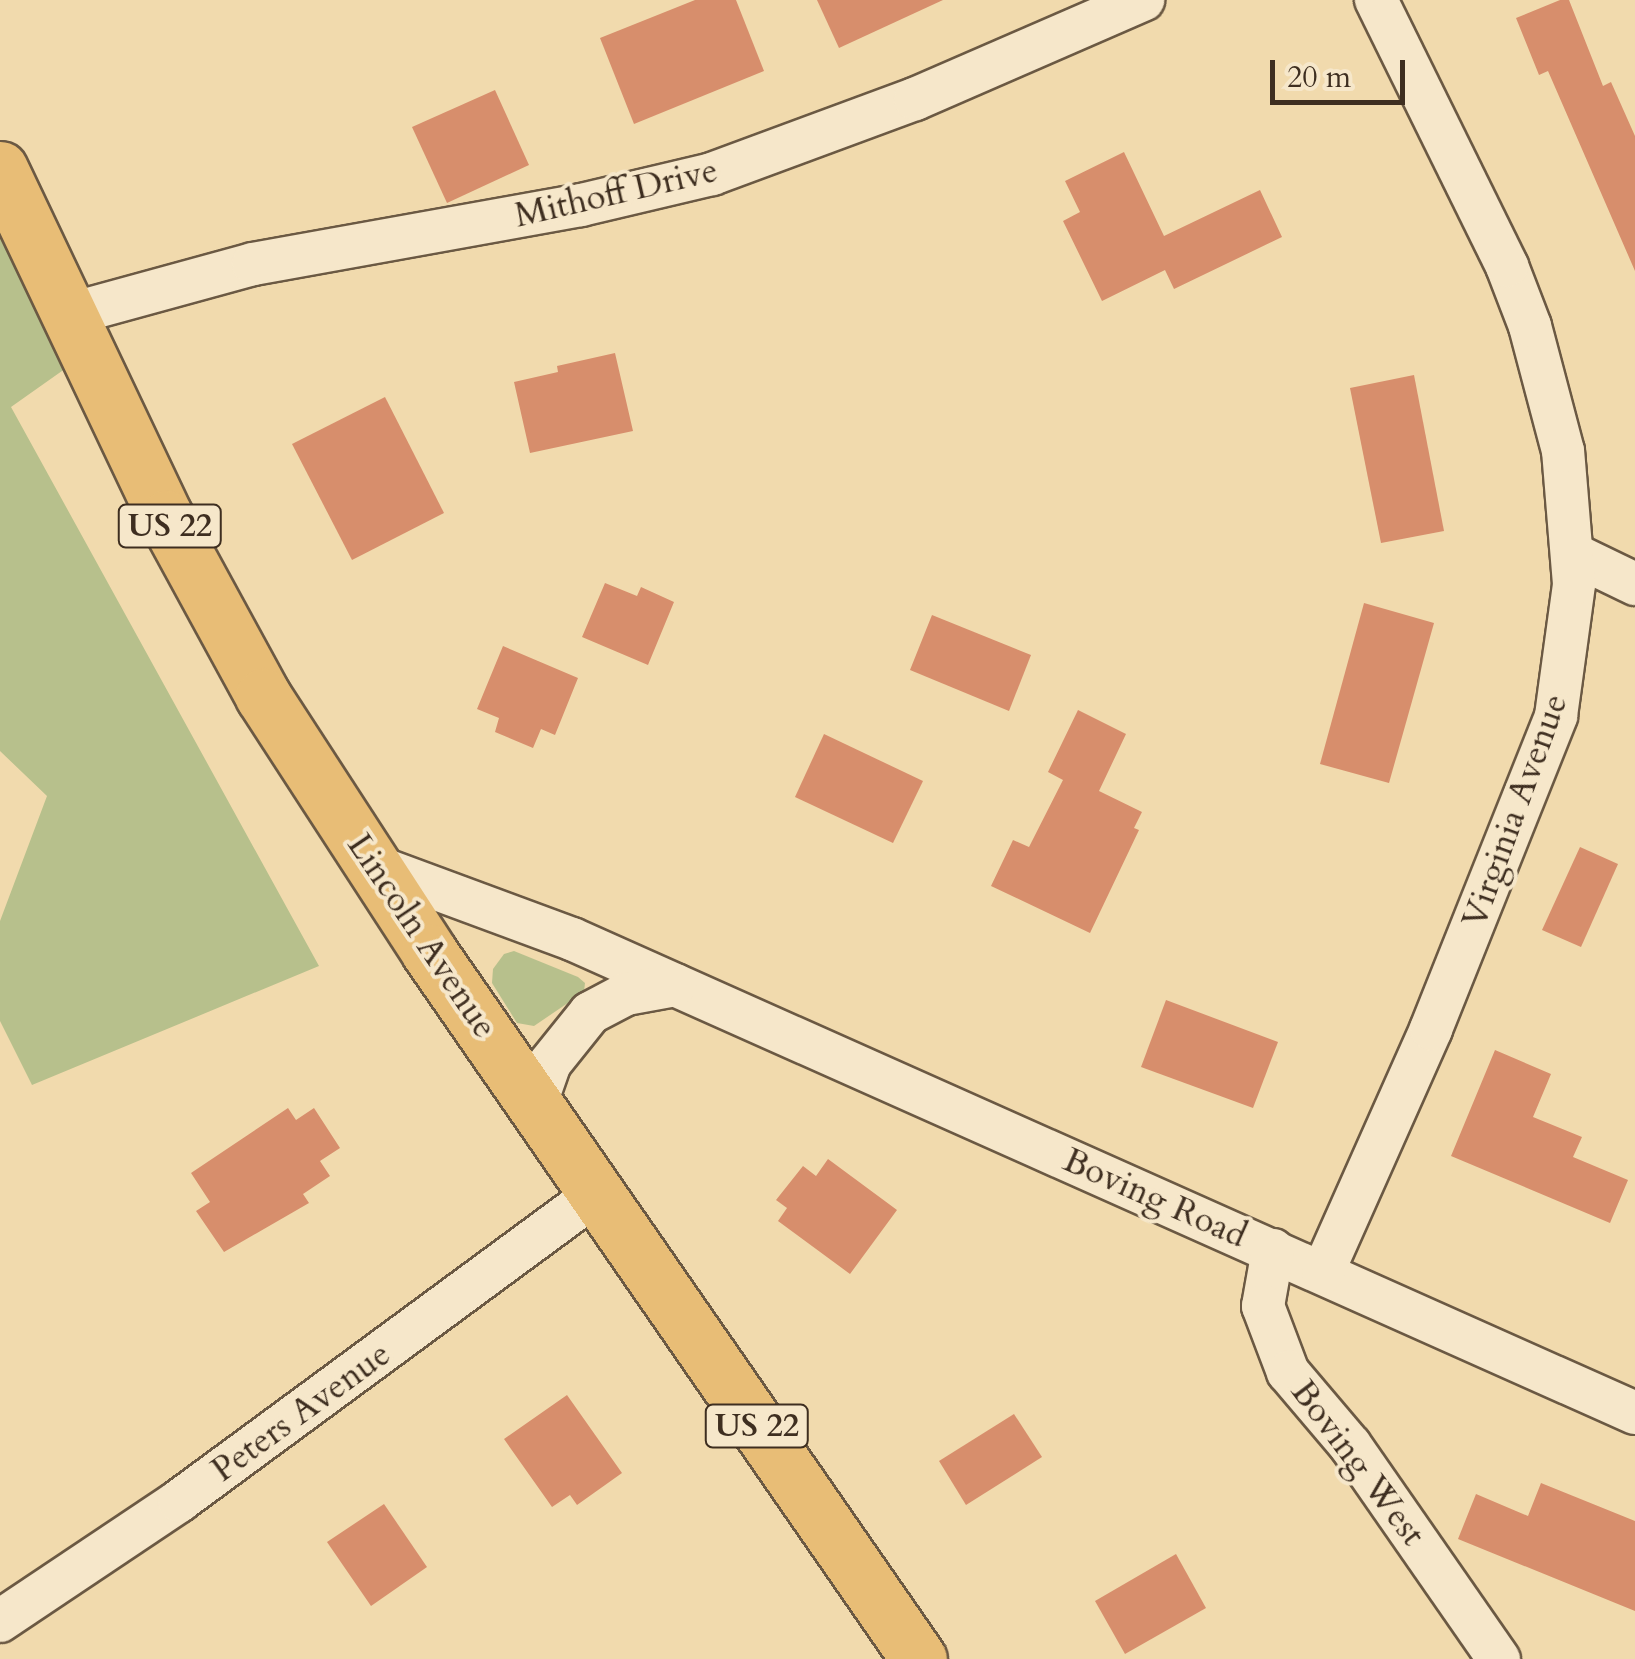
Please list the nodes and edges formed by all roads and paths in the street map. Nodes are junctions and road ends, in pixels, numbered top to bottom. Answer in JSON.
{"nodes":[{"id":1,"x":1143,"y":0,"type":"edge"},
{"id":2,"x":1376,"y":0,"type":"edge"},
{"id":3,"x":0,"y":170,"type":"edge"},
{"id":4,"x":67,"y":314,"type":"junction"},
{"id":5,"x":1573,"y":554,"type":"junction"},
{"id":6,"x":1635,"y":584,"type":"edge"},
{"id":7,"x":372,"y":865,"type":"junction"},
{"id":8,"x":675,"y":984,"type":"junction"},
{"id":9,"x":536,"y":1104,"type":"junction"},
{"id":10,"x":596,"y":1194,"type":"junction"},
{"id":11,"x":1273,"y":1250,"type":"junction"},
{"id":12,"x":1323,"y":1272,"type":"junction"},
{"id":13,"x":1635,"y":1412,"type":"edge"},
{"id":14,"x":0,"y":1621,"type":"edge"},
{"id":15,"x":918,"y":1659,"type":"edge"},
{"id":16,"x":1499,"y":1659,"type":"edge"}],
"edges":[{"from":1,"to":4,"type":"street","name":"Mithoff Drive"},
{"from":2,"to":5,"type":"street","name":"Virginia Avenue"},
{"from":3,"to":4,"type":"main road","name":"Lincoln Avenue","number":"US 22"},
{"from":4,"to":7,"type":"main road","name":"Lincoln Avenue","number":"US 22"},
{"from":5,"to":6,"type":"street"},
{"from":5,"to":12,"type":"street","name":"Virginia Avenue"},
{"from":7,"to":8,"type":"street","name":"Boving Road"},
{"from":7,"to":9,"type":"main road","name":"Lincoln Avenue","number":"US 22"},
{"from":8,"to":9,"type":"street"},
{"from":8,"to":11,"type":"street","name":"Boving Road"},
{"from":9,"to":10,"type":"main road","name":"Lincoln Avenue","number":"US 22"},
{"from":10,"to":14,"type":"street","name":"Peters Avenue"},
{"from":10,"to":15,"type":"main road","name":"Lincoln Avenue","number":"US 22"},
{"from":11,"to":12,"type":"street","name":"Boving Road"},
{"from":11,"to":16,"type":"street","name":"Boving West"},
{"from":12,"to":13,"type":"street","name":"Boving Road"}]}
